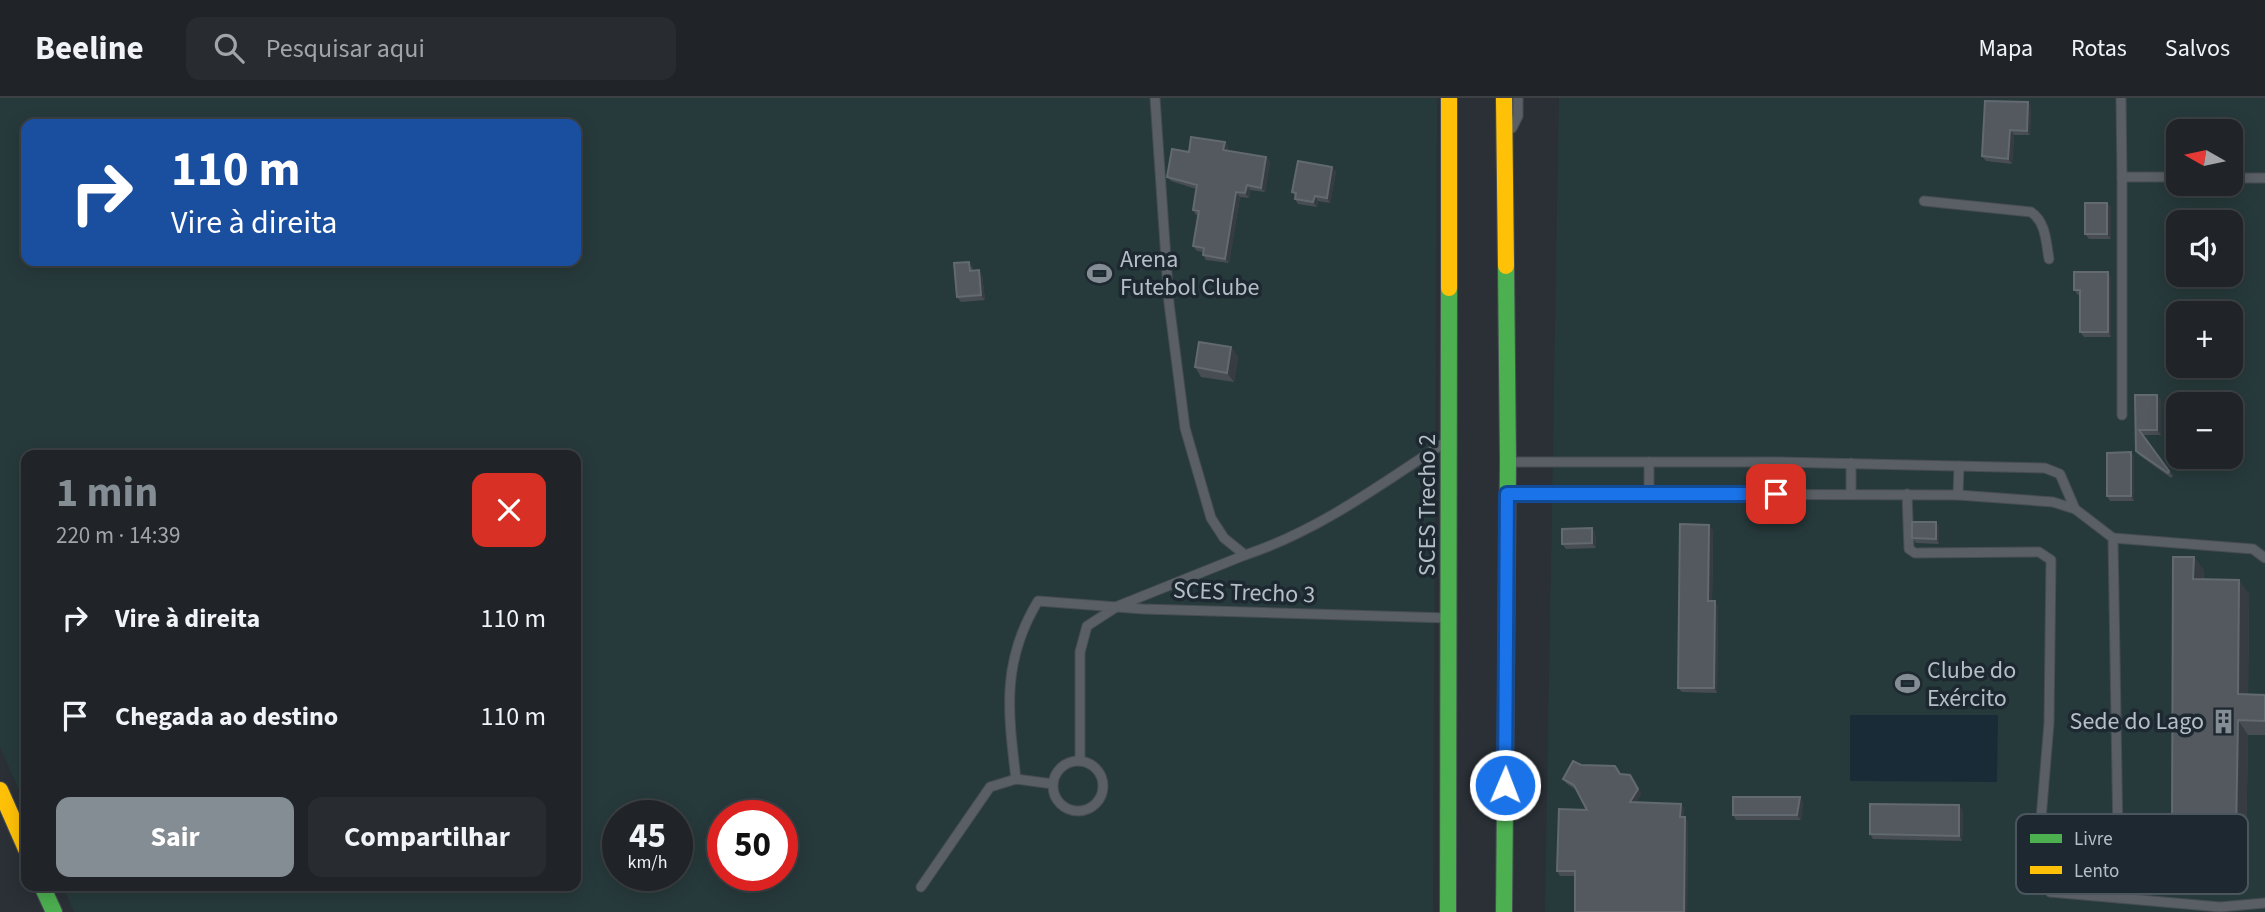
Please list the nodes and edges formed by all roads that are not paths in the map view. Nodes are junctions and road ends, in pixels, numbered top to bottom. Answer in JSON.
{"nodes":[{"id":1,"x":1155,"y":98,"type":"edge"},
{"id":2,"x":1449,"y":98,"type":"edge"},
{"id":3,"x":1504,"y":98,"type":"edge"},
{"id":4,"x":1518,"y":98,"type":"edge"},
{"id":5,"x":2121,"y":98,"type":"edge"},
{"id":6,"x":1505,"y":142,"type":"junction"},
{"id":7,"x":2122,"y":177,"type":"junction"},
{"id":8,"x":2166,"y":177,"type":"edge"},
{"id":9,"x":2244,"y":178,"type":"edge"},
{"id":10,"x":2265,"y":178,"type":"edge"},
{"id":11,"x":1924,"y":201,"type":"dead end"},
{"id":12,"x":2049,"y":259,"type":"dead end"},
{"id":13,"x":2122,"y":415,"type":"dead end"},
{"id":14,"x":1450,"y":439,"type":"junction"},
{"id":15,"x":1507,"y":462,"type":"junction"},
{"id":16,"x":1649,"y":462,"type":"junction"},
{"id":17,"x":1851,"y":463,"type":"junction"},
{"id":18,"x":1959,"y":466,"type":"junction"},
{"id":19,"x":1507,"y":494,"type":"junction"},
{"id":20,"x":1649,"y":494,"type":"junction"},
{"id":21,"x":1852,"y":494,"type":"junction"},
{"id":22,"x":1907,"y":494,"type":"junction"},
{"id":23,"x":1958,"y":495,"type":"junction"},
{"id":24,"x":2075,"y":509,"type":"junction"},
{"id":25,"x":2113,"y":538,"type":"junction"},
{"id":26,"x":1245,"y":555,"type":"junction"},
{"id":27,"x":2265,"y":558,"type":"edge"},
{"id":28,"x":1118,"y":606,"type":"junction"},
{"id":29,"x":1450,"y":618,"type":"junction"},
{"id":30,"x":1080,"y":761,"type":"junction"},
{"id":31,"x":1016,"y":779,"type":"junction"},
{"id":32,"x":1054,"y":784,"type":"junction"},
{"id":33,"x":0,"y":790,"type":"edge"},
{"id":34,"x":2041,"y":814,"type":"edge"},
{"id":35,"x":2118,"y":814,"type":"edge"},
{"id":36,"x":21,"y":838,"type":"edge"},
{"id":37,"x":922,"y":887,"type":"dead end"},
{"id":38,"x":44,"y":891,"type":"edge"},
{"id":39,"x":2082,"y":894,"type":"edge"},
{"id":40,"x":2119,"y":894,"type":"edge"},
{"id":41,"x":2119,"y":898,"type":"junction"},
{"id":42,"x":2265,"y":903,"type":"edge"},
{"id":43,"x":54,"y":912,"type":"edge"},
{"id":44,"x":1448,"y":912,"type":"edge"},
{"id":45,"x":1504,"y":912,"type":"edge"}],
"edges":[{"from":1,"to":26,"type":"lane"},
{"from":2,"to":14,"type":"main road","name":"SCES Trecho 2"},
{"from":3,"to":6,"type":"main road"},
{"from":4,"to":6,"type":"lane"},
{"from":5,"to":7,"type":"lane"},
{"from":6,"to":15,"type":"main road"},
{"from":7,"to":8,"type":"lane"},
{"from":7,"to":13,"type":"lane"},
{"from":9,"to":10,"type":"lane"},
{"from":11,"to":12,"type":"lane"},
{"from":14,"to":26,"type":"lane"},
{"from":14,"to":29,"type":"main road","name":"SCES Trecho 2"},
{"from":15,"to":16,"type":"lane"},
{"from":15,"to":19,"type":"main road"},
{"from":16,"to":17,"type":"lane"},
{"from":16,"to":20,"type":"lane"},
{"from":17,"to":18,"type":"lane"},
{"from":17,"to":21,"type":"lane"},
{"from":18,"to":23,"type":"lane"},
{"from":18,"to":24,"type":"lane"},
{"from":19,"to":20,"type":"lane"},
{"from":19,"to":45,"type":"main road"},
{"from":20,"to":21,"type":"lane"},
{"from":21,"to":22,"type":"lane"},
{"from":22,"to":23,"type":"lane"},
{"from":22,"to":34,"type":"lane"},
{"from":23,"to":24,"type":"lane"},
{"from":24,"to":25,"type":"lane"},
{"from":25,"to":27,"type":"lane"},
{"from":25,"to":35,"type":"lane"},
{"from":26,"to":28,"type":"lane"},
{"from":28,"to":29,"type":"lane","name":"SCES Trecho 3"},
{"from":28,"to":30,"type":"lane"},
{"from":28,"to":31,"type":"lane","name":"SCES Trecho 3"},
{"from":29,"to":44,"type":"main road","name":"SCES Trecho 2"},
{"from":30,"to":32,"type":"lane"},
{"from":30,"to":32,"type":"lane"},
{"from":31,"to":32,"type":"lane"},
{"from":31,"to":37,"type":"lane"},
{"from":33,"to":36,"type":"main road"},
{"from":38,"to":43,"type":"main road"},
{"from":39,"to":41,"type":"lane"},
{"from":40,"to":41,"type":"lane"},
{"from":41,"to":42,"type":"lane"}]}
